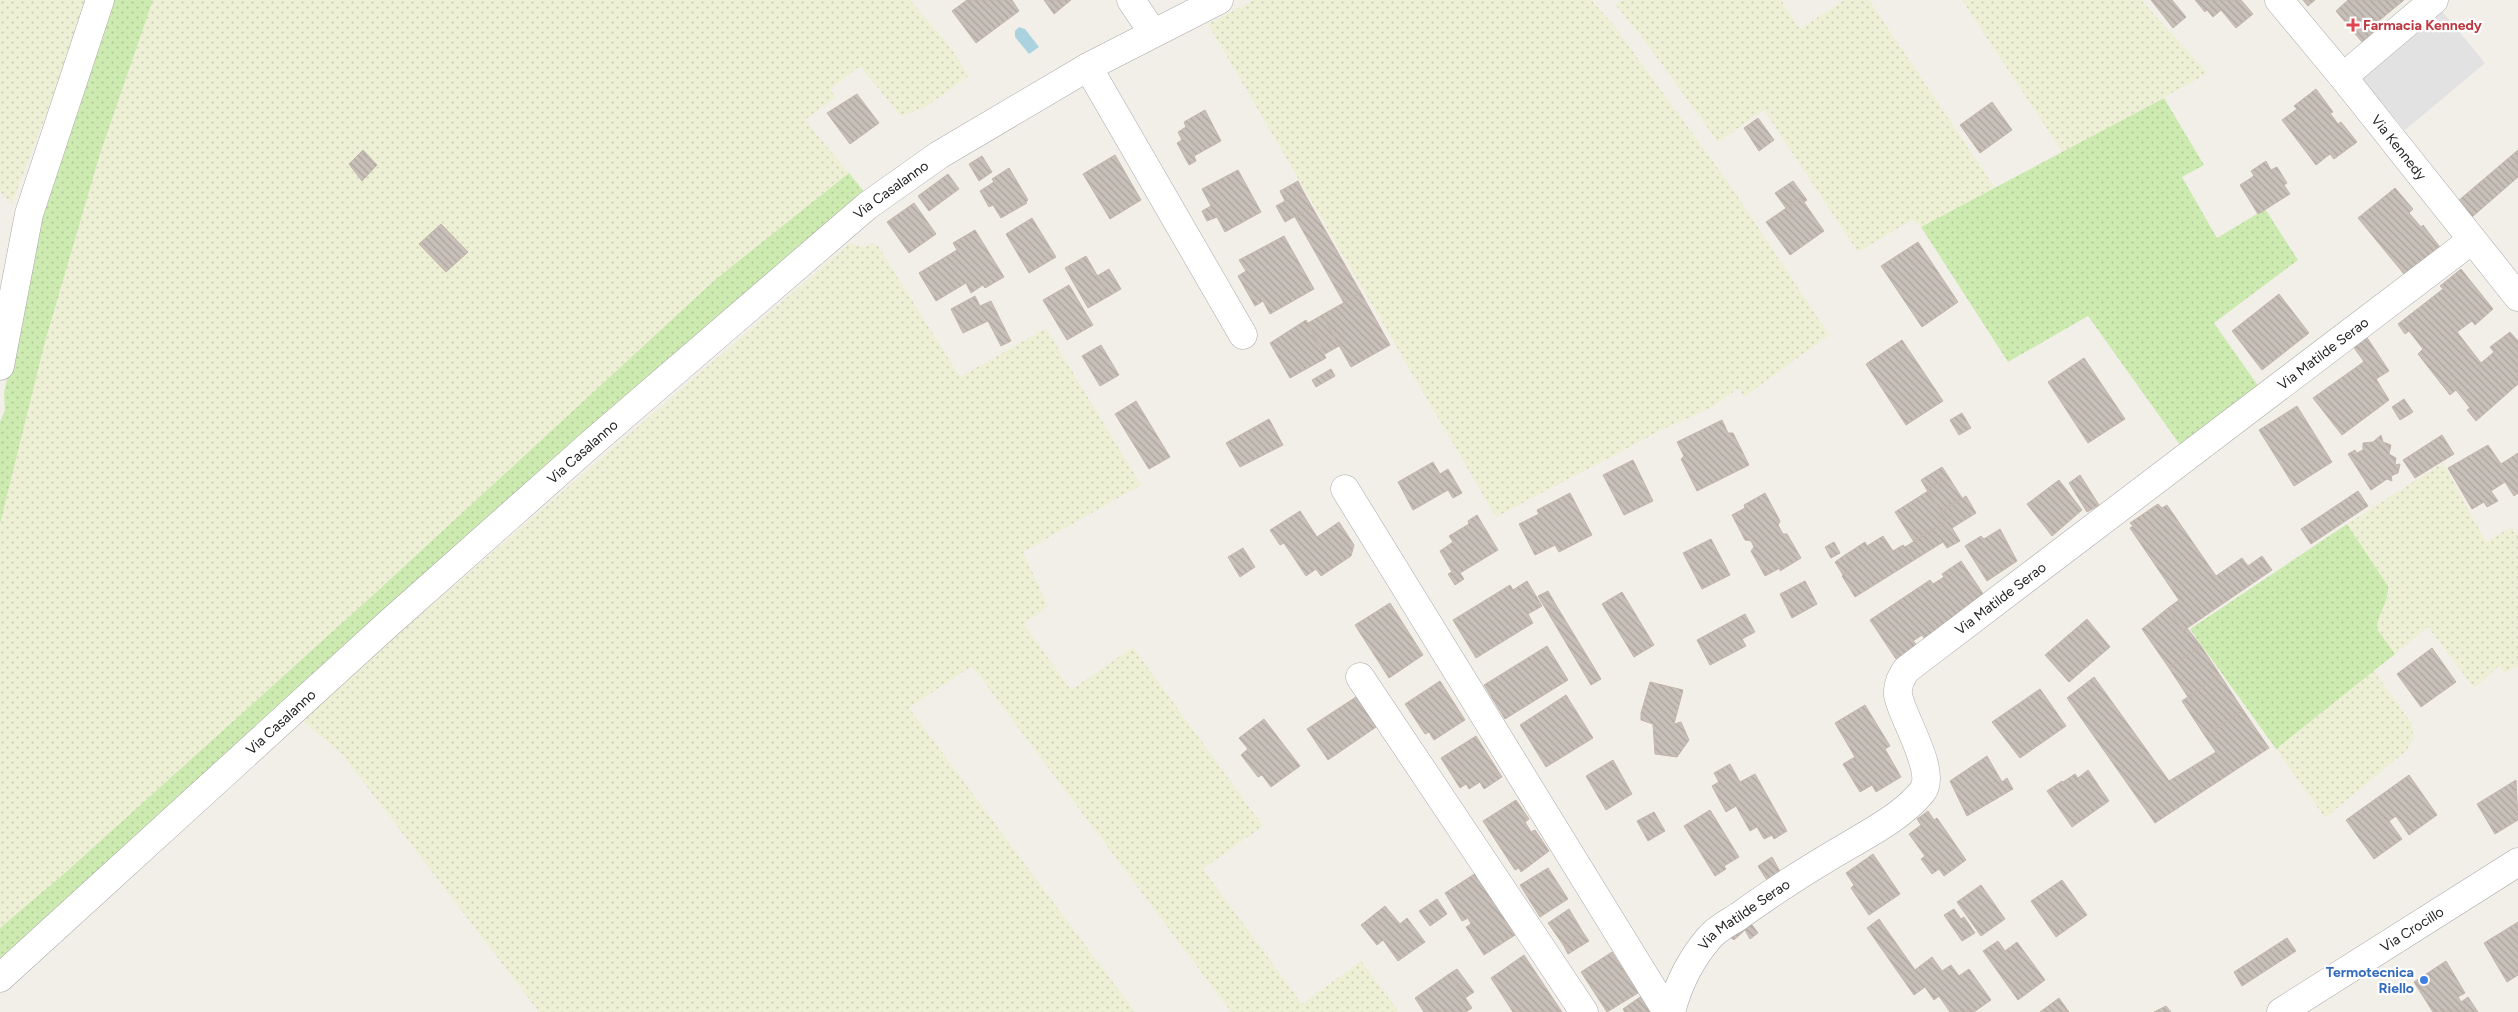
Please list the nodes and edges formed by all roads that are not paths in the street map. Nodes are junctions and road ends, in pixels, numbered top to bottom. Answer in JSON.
{"nodes":[{"id":1,"x":100,"y":0,"type":"edge"},
{"id":2,"x":1131,"y":0,"type":"edge"},
{"id":3,"x":1219,"y":0,"type":"edge"},
{"id":4,"x":2279,"y":0,"type":"edge"},
{"id":5,"x":2434,"y":0,"type":"edge"},
{"id":6,"x":1153,"y":33,"type":"junction"},
{"id":7,"x":1088,"y":67,"type":"junction"},
{"id":8,"x":2343,"y":77,"type":"junction"},
{"id":9,"x":2472,"y":240,"type":"junction"},
{"id":10,"x":2518,"y":297,"type":"edge"},
{"id":11,"x":1243,"y":335,"type":"dead end"},
{"id":12,"x":0,"y":366,"type":"edge"},
{"id":13,"x":1344,"y":489,"type":"dead end"},
{"id":14,"x":1360,"y":676,"type":"dead end"},
{"id":15,"x":2518,"y":862,"type":"edge"},
{"id":16,"x":0,"y":978,"type":"edge"},
{"id":17,"x":1584,"y":1012,"type":"edge"},
{"id":18,"x":1667,"y":1012,"type":"edge"},
{"id":19,"x":1671,"y":1012,"type":"edge"},
{"id":20,"x":2281,"y":1012,"type":"edge"}],
"edges":[{"from":1,"to":12,"type":"street"},
{"from":2,"to":6,"type":"street"},
{"from":3,"to":6,"type":"street","name":"Via Casalanno"},
{"from":4,"to":8,"type":"street","name":"Via Kennedy"},
{"from":5,"to":8,"type":"street"},
{"from":6,"to":7,"type":"street","name":"Via Casalanno"},
{"from":7,"to":11,"type":"street"},
{"from":7,"to":16,"type":"street","name":"Via Casalanno"},
{"from":8,"to":9,"type":"street","name":"Via Kennedy"},
{"from":9,"to":10,"type":"street","name":"Via Kennedy"},
{"from":9,"to":19,"type":"street","name":"Via Matilde Serao"},
{"from":13,"to":18,"type":"street"},
{"from":14,"to":17,"type":"street"},
{"from":15,"to":20,"type":"street","name":"Via Crocillo"}]}
